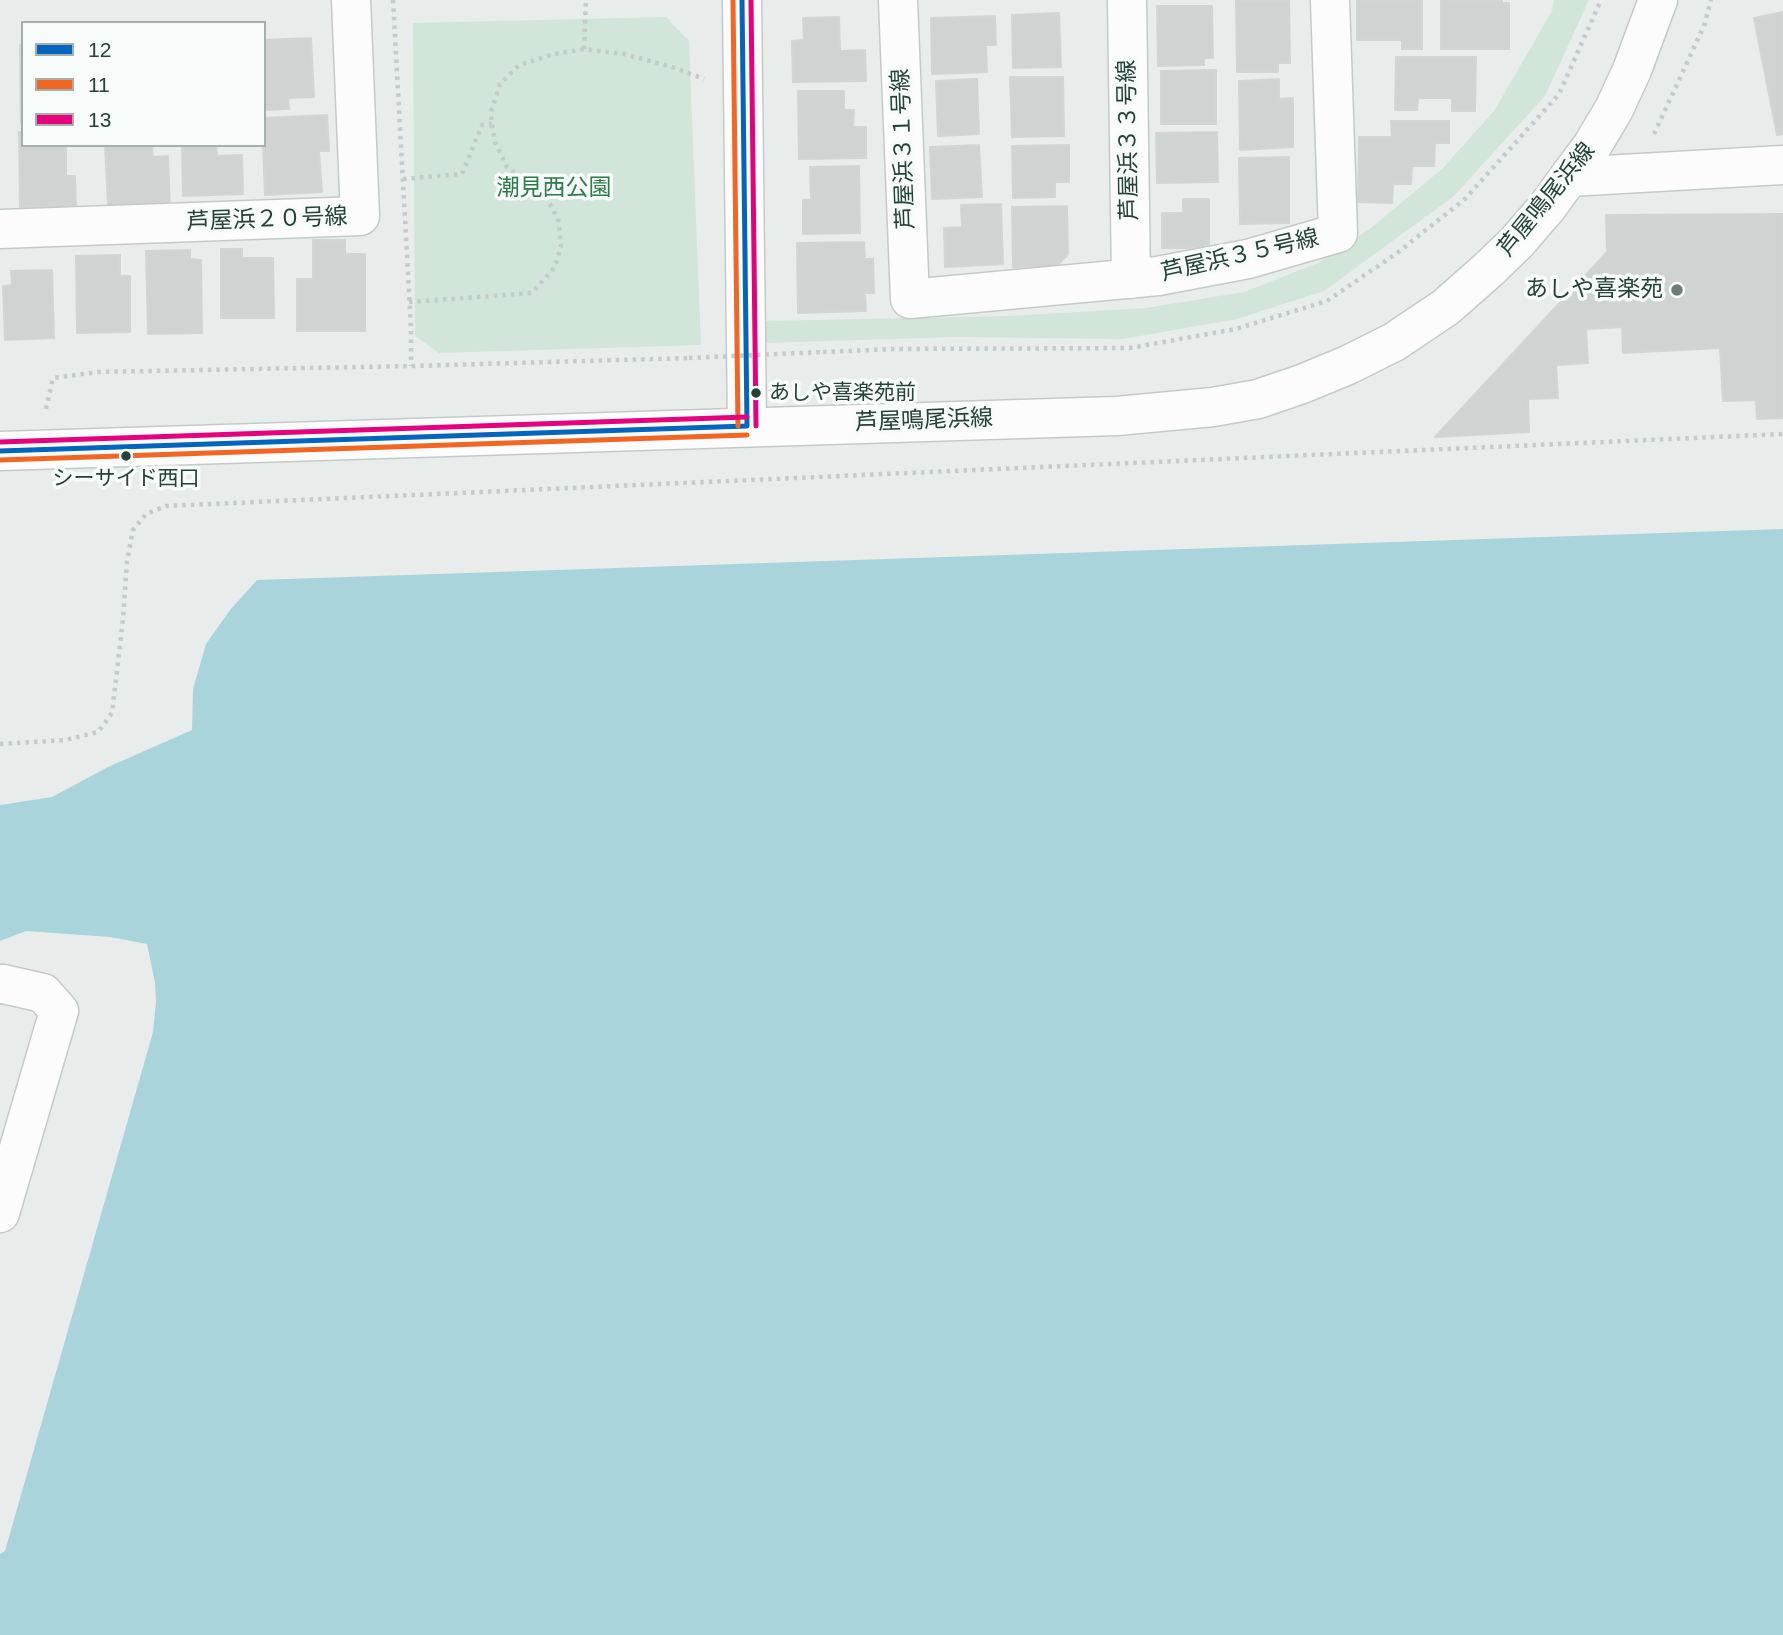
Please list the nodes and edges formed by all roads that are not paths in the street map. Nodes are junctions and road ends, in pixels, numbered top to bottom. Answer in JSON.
{"nodes":[{"id":1,"x":351,"y":0,"type":"edge"},
{"id":2,"x":742,"y":0,"type":"edge"},
{"id":3,"x":898,"y":0,"type":"edge"},
{"id":4,"x":1127,"y":0,"type":"edge"},
{"id":5,"x":1330,"y":0,"type":"edge"},
{"id":6,"x":1658,"y":0,"type":"edge"},
{"id":7,"x":1783,"y":165,"type":"edge"},
{"id":8,"x":1569,"y":177,"type":"junction"},
{"id":9,"x":0,"y":229,"type":"edge"},
{"id":10,"x":1131,"y":279,"type":"junction"},
{"id":11,"x":910,"y":299,"type":"joint"},
{"id":12,"x":747,"y":426,"type":"junction"},
{"id":13,"x":0,"y":451,"type":"edge"},
{"id":14,"x":1,"y":984,"type":"edge"},
{"id":15,"x":1,"y":1207,"type":"edge"}],
"edges":[{"from":1,"to":9,"type":"street","name":"芦屋浜２０号線"},
{"from":2,"to":12,"type":"street"},
{"from":3,"to":11,"type":"street","name":"芦屋浜３１号線"},
{"from":4,"to":10,"type":"street","name":"芦屋浜３３号線"},
{"from":5,"to":10,"type":"street","name":"芦屋浜３５号線"},
{"from":6,"to":8,"type":"street","name":"芦屋鳴尾浜線"},
{"from":7,"to":8,"type":"street"},
{"from":8,"to":12,"type":"street","name":"芦屋鳴尾浜線"},
{"from":10,"to":11,"type":"street","name":"芦屋浜３５号線"},
{"from":12,"to":13,"type":"street","name":"芦屋鳴尾浜線"},
{"from":14,"to":15,"type":"street"}]}
